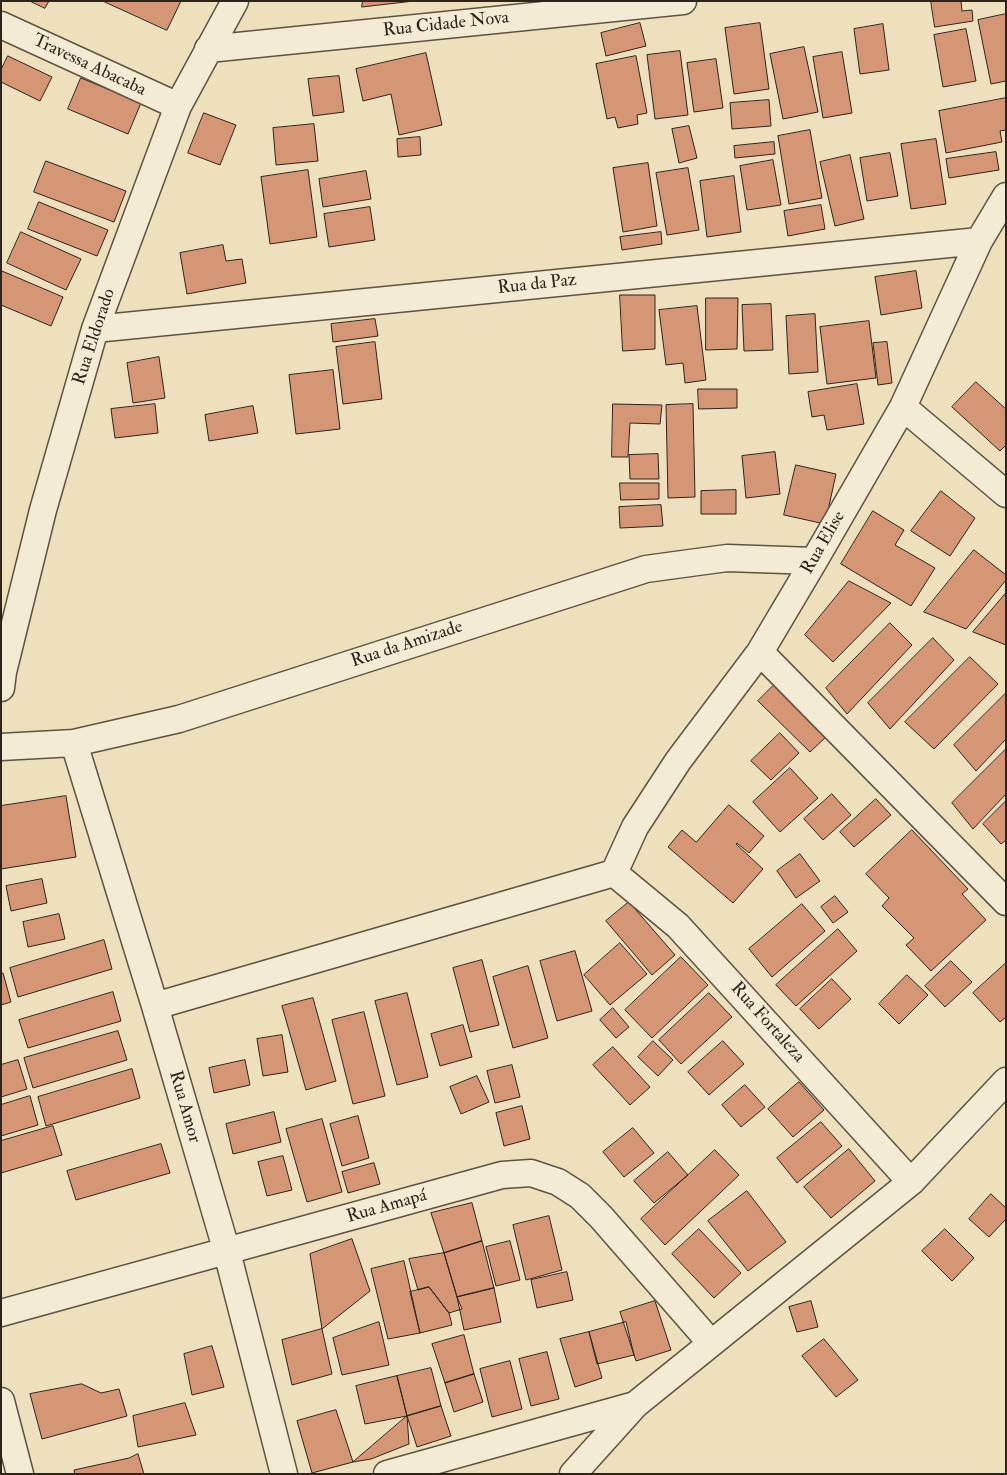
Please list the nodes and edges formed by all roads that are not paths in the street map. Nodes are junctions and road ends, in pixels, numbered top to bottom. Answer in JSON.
{"nodes":[{"id":1,"x":235,"y":1,"type":"edge"},
{"id":2,"x":683,"y":1,"type":"edge"},
{"id":3,"x":547,"y":8,"type":"edge"},
{"id":4,"x":1,"y":25,"type":"edge"},
{"id":5,"x":208,"y":49,"type":"junction"},
{"id":6,"x":178,"y":106,"type":"junction"},
{"id":7,"x":1006,"y":196,"type":"edge"},
{"id":8,"x":979,"y":241,"type":"junction"},
{"id":9,"x":96,"y":329,"type":"junction"},
{"id":10,"x":903,"y":407,"type":"junction"},
{"id":11,"x":1006,"y":494,"type":"edge"},
{"id":12,"x":814,"y":561,"type":"junction"},
{"id":13,"x":760,"y":652,"type":"junction"},
{"id":14,"x":1,"y":688,"type":"edge"},
{"id":15,"x":74,"y":743,"type":"junction"},
{"id":16,"x":1,"y":747,"type":"edge"},
{"id":17,"x":614,"y":873,"type":"junction"},
{"id":18,"x":1006,"y":902,"type":"edge"},
{"id":19,"x":155,"y":1006,"type":"junction"},
{"id":20,"x":1006,"y":1081,"type":"edge"},
{"id":21,"x":911,"y":1182,"type":"junction"},
{"id":22,"x":227,"y":1252,"type":"junction"},
{"id":23,"x":1,"y":1312,"type":"edge"},
{"id":24,"x":712,"y":1343,"type":"junction"},
{"id":25,"x":1,"y":1401,"type":"edge"},
{"id":26,"x":635,"y":1405,"type":"junction"},
{"id":27,"x":20,"y":1474,"type":"edge"},
{"id":28,"x":284,"y":1474,"type":"edge"},
{"id":29,"x":387,"y":1474,"type":"edge"},
{"id":30,"x":573,"y":1474,"type":"edge"}],
"edges":[{"from":1,"to":5,"type":"street","name":"Rua Eldorado"},
{"from":2,"to":3,"type":"street","name":"Rua Cidade Nova"},
{"from":3,"to":5,"type":"street","name":"Rua Cidade Nova"},
{"from":4,"to":6,"type":"street","name":"Travessa Abacaba"},
{"from":5,"to":6,"type":"street","name":"Rua Eldorado"},
{"from":6,"to":9,"type":"street","name":"Rua Eldorado"},
{"from":7,"to":8,"type":"street","name":"Rua Elise"},
{"from":8,"to":9,"type":"street","name":"Rua da Paz"},
{"from":8,"to":10,"type":"street","name":"Rua Elise"},
{"from":9,"to":14,"type":"street","name":"Rua Eldorado"},
{"from":10,"to":11,"type":"street"},
{"from":10,"to":12,"type":"street","name":"Rua Elise"},
{"from":12,"to":13,"type":"street","name":"Rua Elise"},
{"from":12,"to":15,"type":"street","name":"Rua da Amizade"},
{"from":13,"to":17,"type":"street","name":"Rua Elise"},
{"from":13,"to":18,"type":"street"},
{"from":15,"to":16,"type":"street","name":"Rua da Amizade"},
{"from":15,"to":19,"type":"street","name":"Rua Amor"},
{"from":17,"to":19,"type":"street"},
{"from":17,"to":21,"type":"street","name":"Rua Fortaleza"},
{"from":19,"to":22,"type":"street","name":"Rua Amor"},
{"from":20,"to":21,"type":"street"},
{"from":21,"to":24,"type":"street"},
{"from":22,"to":23,"type":"street","name":"Rua Amapá"},
{"from":22,"to":24,"type":"street","name":"Rua Amapá"},
{"from":22,"to":28,"type":"street","name":"Rua Amor"},
{"from":24,"to":26,"type":"street"},
{"from":25,"to":27,"type":"street"},
{"from":26,"to":29,"type":"street"},
{"from":26,"to":30,"type":"street"}]}
